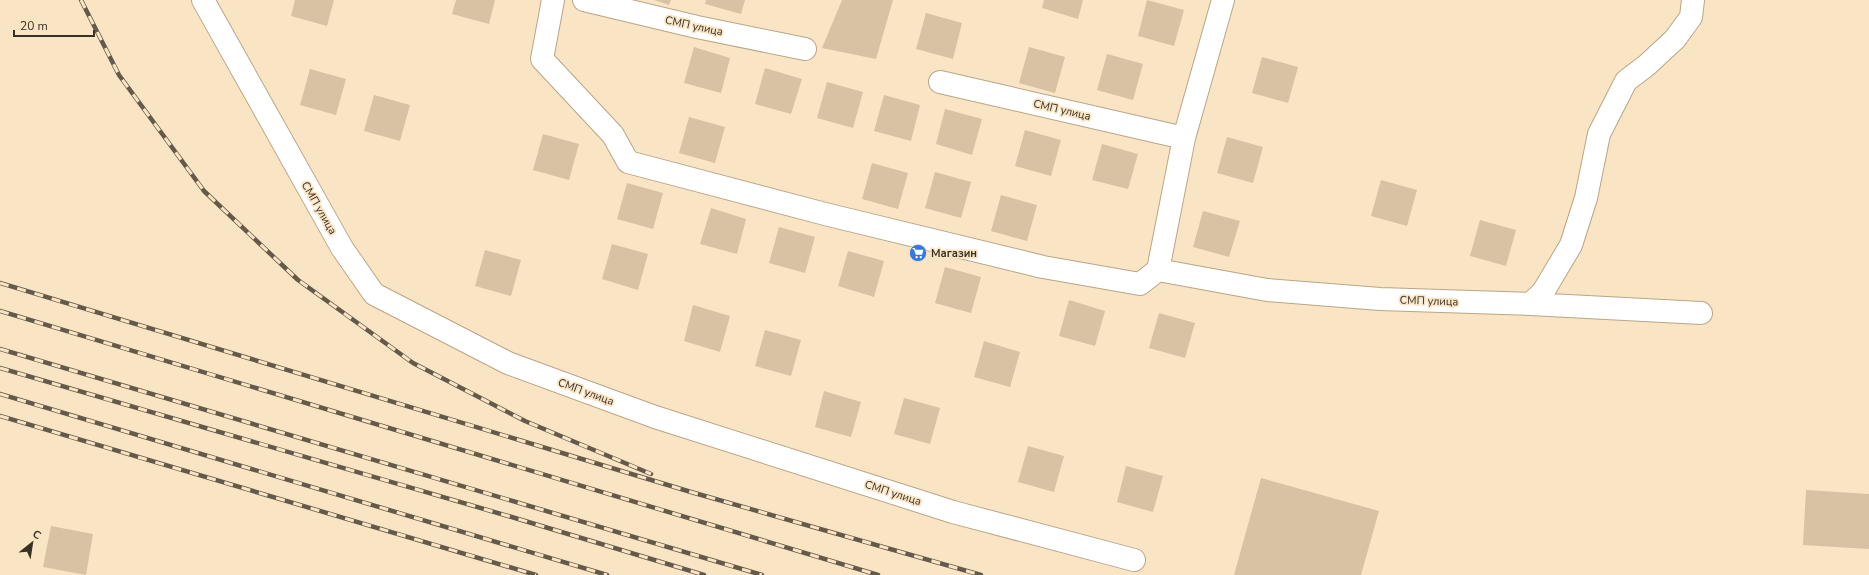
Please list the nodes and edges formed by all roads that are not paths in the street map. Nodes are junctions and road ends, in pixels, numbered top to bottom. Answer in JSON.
{"nodes":[{"id":1,"x":203,"y":0,"type":"edge"},
{"id":2,"x":553,"y":0,"type":"edge"},
{"id":3,"x":584,"y":0,"type":"edge"},
{"id":4,"x":1223,"y":0,"type":"edge"},
{"id":5,"x":1693,"y":0,"type":"edge"},
{"id":6,"x":805,"y":49,"type":"dead end"},
{"id":7,"x":940,"y":82,"type":"dead end"},
{"id":8,"x":1184,"y":138,"type":"junction"},
{"id":9,"x":1158,"y":270,"type":"junction"},
{"id":10,"x":1530,"y":304,"type":"junction"},
{"id":11,"x":1701,"y":313,"type":"dead end"},
{"id":12,"x":1134,"y":560,"type":"dead end"}],
"edges":[{"from":1,"to":12,"type":"street","name":"СМП улица"},
{"from":2,"to":9,"type":"street"},
{"from":3,"to":6,"type":"street","name":"СМП улица"},
{"from":4,"to":8,"type":"street"},
{"from":5,"to":10,"type":"street"},
{"from":7,"to":8,"type":"street","name":"СМП улица"},
{"from":8,"to":9,"type":"street"},
{"from":9,"to":10,"type":"street","name":"СМП улица"},
{"from":10,"to":11,"type":"street","name":"СМП улица"}]}
